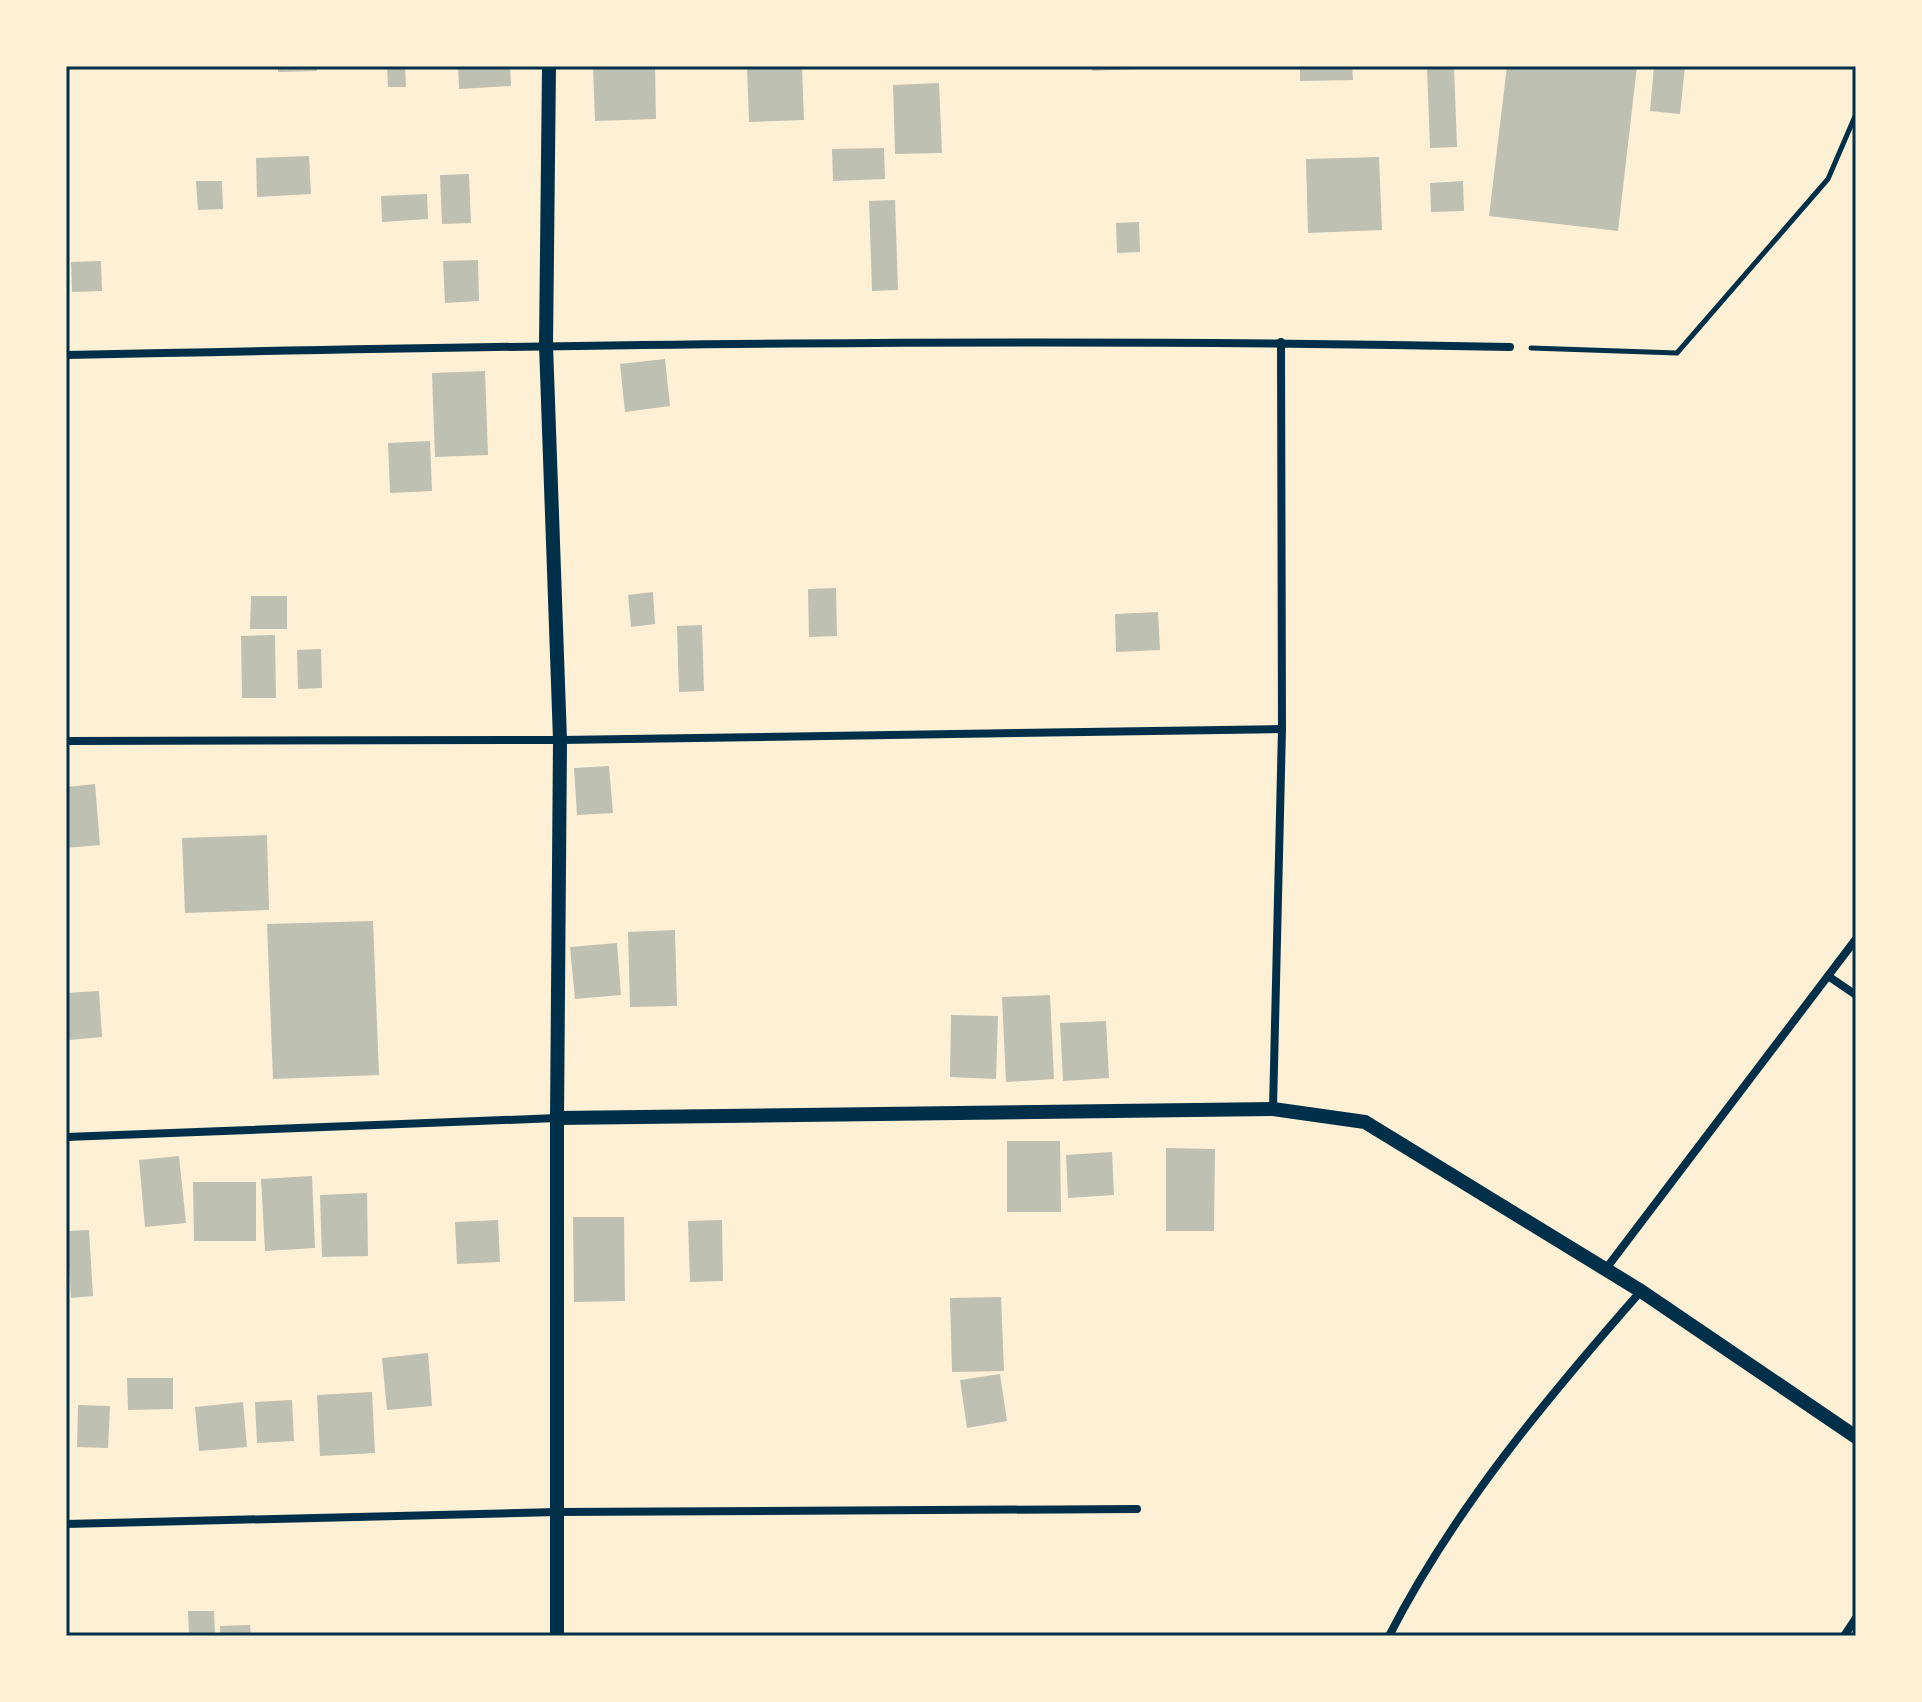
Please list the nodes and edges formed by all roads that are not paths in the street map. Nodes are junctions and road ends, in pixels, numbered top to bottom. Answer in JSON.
{"nodes":[{"id":1,"x":549,"y":66,"type":"edge"},
{"id":2,"x":1281,"y":342,"type":"junction"},
{"id":3,"x":546,"y":345,"type":"junction"},
{"id":4,"x":1510,"y":347,"type":"road end"},
{"id":5,"x":66,"y":355,"type":"edge"},
{"id":6,"x":1282,"y":729,"type":"junction"},
{"id":7,"x":560,"y":740,"type":"junction"},
{"id":8,"x":66,"y":741,"type":"edge"},
{"id":9,"x":1856,"y":939,"type":"edge"},
{"id":10,"x":1828,"y":976,"type":"junction"},
{"id":11,"x":1856,"y":995,"type":"edge"},
{"id":12,"x":1273,"y":1109,"type":"junction"},
{"id":13,"x":557,"y":1118,"type":"junction"},
{"id":14,"x":66,"y":1137,"type":"edge"},
{"id":15,"x":1605,"y":1271,"type":"junction"},
{"id":16,"x":1641,"y":1291,"type":"junction"},
{"id":17,"x":1856,"y":1437,"type":"edge"},
{"id":18,"x":1137,"y":1509,"type":"dead end"},
{"id":19,"x":557,"y":1512,"type":"junction"},
{"id":20,"x":66,"y":1524,"type":"edge"},
{"id":21,"x":1856,"y":1618,"type":"edge"},
{"id":22,"x":557,"y":1636,"type":"edge"},
{"id":23,"x":1389,"y":1636,"type":"edge"},
{"id":24,"x":1844,"y":1636,"type":"edge"}],
"edges":[{"from":1,"to":3,"type":"street"},
{"from":2,"to":3,"type":"street"},
{"from":2,"to":4,"type":"street"},
{"from":2,"to":6,"type":"street"},
{"from":3,"to":5,"type":"street"},
{"from":3,"to":7,"type":"street"},
{"from":6,"to":7,"type":"street"},
{"from":6,"to":12,"type":"street"},
{"from":7,"to":8,"type":"street"},
{"from":7,"to":13,"type":"street"},
{"from":9,"to":10,"type":"street"},
{"from":10,"to":11,"type":"street"},
{"from":10,"to":15,"type":"street"},
{"from":12,"to":13,"type":"street"},
{"from":12,"to":15,"type":"street"},
{"from":13,"to":14,"type":"street"},
{"from":13,"to":19,"type":"street"},
{"from":15,"to":16,"type":"street"},
{"from":16,"to":17,"type":"street"},
{"from":16,"to":23,"type":"street"},
{"from":18,"to":19,"type":"street"},
{"from":19,"to":20,"type":"street"},
{"from":19,"to":22,"type":"street"},
{"from":21,"to":24,"type":"street"}]}
